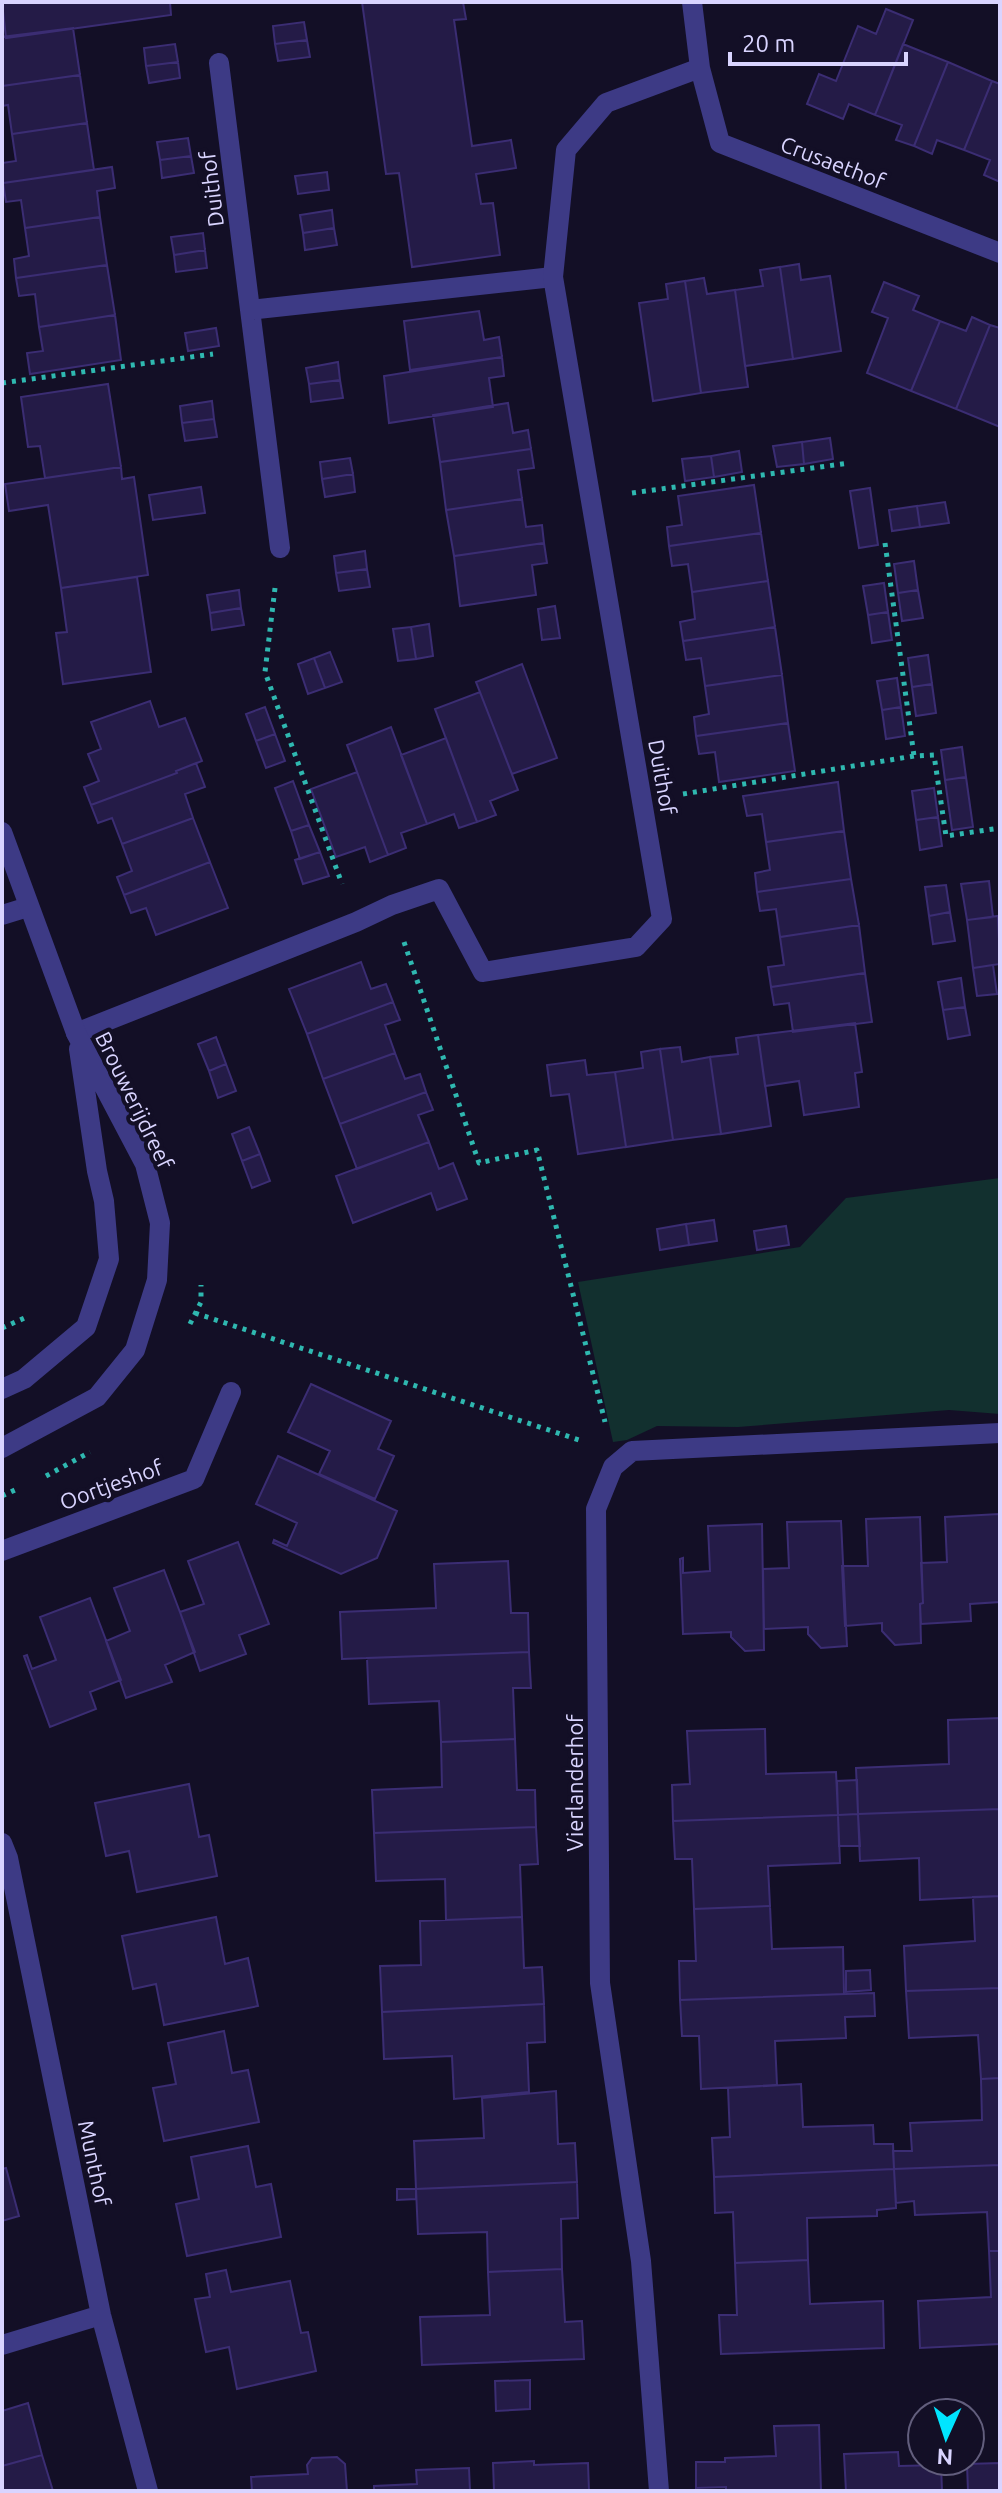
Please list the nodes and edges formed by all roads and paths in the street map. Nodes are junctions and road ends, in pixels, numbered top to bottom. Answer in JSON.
{"nodes":[{"id":1,"x":692,"y":2,"type":"edge"},
{"id":2,"x":219,"y":63,"type":"dead end"},
{"id":3,"x":700,"y":68,"type":"junction"},
{"id":4,"x":1000,"y":253,"type":"edge"},
{"id":5,"x":553,"y":277,"type":"junction"},
{"id":6,"x":250,"y":310,"type":"junction"},
{"id":7,"x":254,"y":348,"type":"junction"},
{"id":8,"x":2,"y":383,"type":"edge"},
{"id":9,"x":849,"y":463,"type":"dead end"},
{"id":10,"x":591,"y":499,"type":"junction"},
{"id":11,"x":885,"y":543,"type":"dead end"},
{"id":12,"x":280,"y":548,"type":"joint"},
{"id":13,"x":914,"y":756,"type":"junction"},
{"id":14,"x":643,"y":801,"type":"junction"},
{"id":15,"x":1000,"y":828,"type":"edge"},
{"id":16,"x":2,"y":832,"type":"edge"},
{"id":17,"x":392,"y":905,"type":"junction"},
{"id":18,"x":28,"y":907,"type":"junction"},
{"id":19,"x":2,"y":915,"type":"edge"},
{"id":20,"x":356,"y":922,"type":"junction"},
{"id":21,"x":76,"y":1033,"type":"junction"},
{"id":22,"x":195,"y":1313,"type":"dead end"},
{"id":23,"x":2,"y":1389,"type":"edge"},
{"id":24,"x":231,"y":1392,"type":"dead end"},
{"id":25,"x":1000,"y":1433,"type":"edge"},
{"id":26,"x":2,"y":1448,"type":"edge"},
{"id":27,"x":612,"y":1459,"type":"junction"},
{"id":28,"x":2,"y":1551,"type":"edge"},
{"id":29,"x":2,"y":1843,"type":"edge"},
{"id":30,"x":101,"y":2315,"type":"junction"},
{"id":31,"x":2,"y":2345,"type":"edge"},
{"id":32,"x":148,"y":2491,"type":"edge"},
{"id":33,"x":659,"y":2491,"type":"edge"}],
"edges":[{"from":1,"to":3,"type":"street","name":"Crusaethof"},
{"from":2,"to":6,"type":"street","name":"Duithof"},
{"from":3,"to":4,"type":"street","name":"Crusaethof"},
{"from":3,"to":5,"type":"street"},
{"from":5,"to":6,"type":"street"},
{"from":5,"to":10,"type":"street","name":"Duithof"},
{"from":6,"to":7,"type":"street","name":"Duithof"},
{"from":7,"to":8,"type":"path"},
{"from":7,"to":12,"type":"street","name":"Duithof"},
{"from":9,"to":10,"type":"path"},
{"from":10,"to":14,"type":"street","name":"Duithof"},
{"from":11,"to":13,"type":"path"},
{"from":12,"to":20,"type":"path"},
{"from":13,"to":14,"type":"path"},
{"from":13,"to":15,"type":"path"},
{"from":14,"to":17,"type":"street","name":"Duithof"},
{"from":16,"to":18,"type":"street","name":"Brouwerijdreef"},
{"from":17,"to":20,"type":"street","name":"Duithof"},
{"from":17,"to":27,"type":"path"},
{"from":18,"to":19,"type":"street"},
{"from":18,"to":21,"type":"street","name":"Brouwerijdreef"},
{"from":20,"to":21,"type":"street","name":"Duithof"},
{"from":21,"to":23,"type":"street","name":"Brouwerijdreef"},
{"from":21,"to":26,"type":"street","name":"Brouwerijdreef"},
{"from":22,"to":27,"type":"path"},
{"from":24,"to":28,"type":"street","name":"Oortjeshof"},
{"from":25,"to":27,"type":"street"},
{"from":27,"to":33,"type":"street","name":"Vierlanderhof"},
{"from":29,"to":30,"type":"street","name":"Munthof"},
{"from":30,"to":31,"type":"street"},
{"from":30,"to":32,"type":"street","name":"Munthof"}]}
